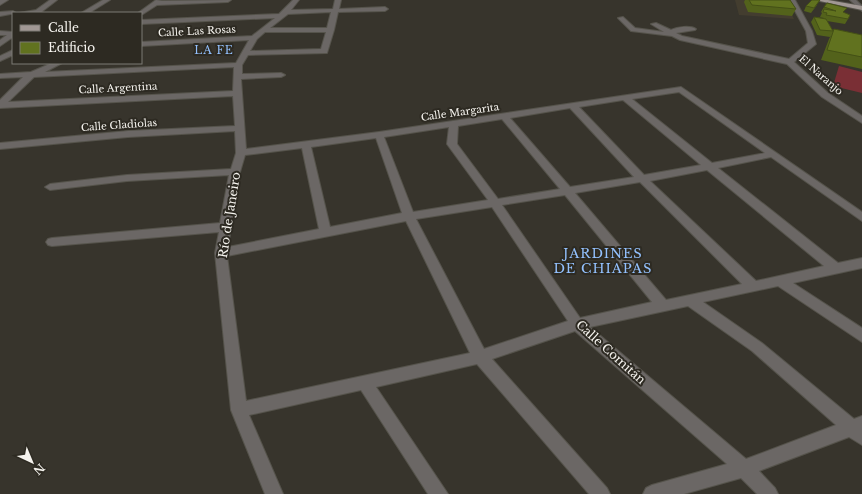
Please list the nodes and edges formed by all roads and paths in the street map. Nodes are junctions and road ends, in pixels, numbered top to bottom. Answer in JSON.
{"nodes":[{"id":1,"x":5,"y":0,"type":"edge"},
{"id":2,"x":54,"y":0,"type":"edge"},
{"id":3,"x":107,"y":0,"type":"edge"},
{"id":4,"x":228,"y":0,"type":"edge"},
{"id":5,"x":296,"y":0,"type":"edge"},
{"id":6,"x":338,"y":0,"type":"edge"},
{"id":7,"x":792,"y":0,"type":"edge"},
{"id":8,"x":818,"y":0,"type":"edge"},
{"id":9,"x":853,"y":0,"type":"edge"},
{"id":10,"x":184,"y":1,"type":"edge"},
{"id":11,"x":159,"y":2,"type":"edge"},
{"id":12,"x":0,"y":3,"type":"edge"},
{"id":13,"x":862,"y":8,"type":"edge"},
{"id":14,"x":385,"y":9,"type":"dead end"},
{"id":15,"x":336,"y":10,"type":"junction"},
{"id":16,"x":37,"y":12,"type":"edge"},
{"id":17,"x":86,"y":12,"type":"edge"},
{"id":18,"x":142,"y":12,"type":"edge"},
{"id":19,"x":12,"y":13,"type":"edge"},
{"id":20,"x":0,"y":14,"type":"edge"},
{"id":21,"x":282,"y":14,"type":"junction"},
{"id":22,"x":621,"y":18,"type":"dead end"},
{"id":23,"x":142,"y":22,"type":"edge"},
{"id":24,"x":654,"y":24,"type":"dead end"},
{"id":25,"x":12,"y":26,"type":"edge"},
{"id":26,"x":693,"y":29,"type":"dead end"},
{"id":27,"x":331,"y":30,"type":"junction"},
{"id":28,"x":0,"y":33,"type":"edge"},
{"id":29,"x":258,"y":34,"type":"junction"},
{"id":30,"x":672,"y":34,"type":"junction"},
{"id":31,"x":0,"y":44,"type":"edge"},
{"id":32,"x":142,"y":44,"type":"edge"},
{"id":33,"x":12,"y":52,"type":"edge"},
{"id":34,"x":246,"y":53,"type":"junction"},
{"id":35,"x":0,"y":58,"type":"edge"},
{"id":36,"x":790,"y":62,"type":"junction"},
{"id":37,"x":56,"y":64,"type":"edge"},
{"id":38,"x":238,"y":71,"type":"junction"},
{"id":39,"x":281,"y":75,"type":"dead end"},
{"id":40,"x":0,"y":76,"type":"edge"},
{"id":41,"x":30,"y":76,"type":"junction"},
{"id":42,"x":237,"y":93,"type":"junction"},
{"id":43,"x":624,"y":97,"type":"junction"},
{"id":44,"x":0,"y":105,"type":"edge"},
{"id":45,"x":572,"y":105,"type":"junction"},
{"id":46,"x":505,"y":117,"type":"junction"},
{"id":47,"x":862,"y":120,"type":"edge"},
{"id":48,"x":454,"y":123,"type":"junction"},
{"id":49,"x":239,"y":128,"type":"junction"},
{"id":50,"x":379,"y":135,"type":"junction"},
{"id":51,"x":306,"y":144,"type":"junction"},
{"id":52,"x":0,"y":146,"type":"edge"},
{"id":53,"x":241,"y":153,"type":"junction"},
{"id":54,"x":773,"y":154,"type":"junction"},
{"id":55,"x":710,"y":168,"type":"junction"},
{"id":56,"x":235,"y":172,"type":"junction"},
{"id":57,"x":642,"y":179,"type":"junction"},
{"id":58,"x":50,"y":187,"type":"dead end"},
{"id":59,"x":568,"y":192,"type":"junction"},
{"id":60,"x":496,"y":204,"type":"junction"},
{"id":61,"x":409,"y":216,"type":"junction"},
{"id":62,"x":862,"y":217,"type":"edge"},
{"id":63,"x":225,"y":226,"type":"junction"},
{"id":64,"x":325,"y":232,"type":"junction"},
{"id":65,"x":52,"y":242,"type":"dead end"},
{"id":66,"x":221,"y":253,"type":"junction"},
{"id":67,"x":862,"y":263,"type":"edge"},
{"id":68,"x":835,"y":268,"type":"junction"},
{"id":69,"x":779,"y":280,"type":"junction"},
{"id":70,"x":752,"y":285,"type":"junction"},
{"id":71,"x":690,"y":300,"type":"junction"},
{"id":72,"x":663,"y":306,"type":"junction"},
{"id":73,"x":577,"y":324,"type":"junction"},
{"id":74,"x":862,"y":336,"type":"edge"},
{"id":75,"x":480,"y":357,"type":"junction"},
{"id":76,"x":364,"y":382,"type":"junction"},
{"id":77,"x":240,"y":410,"type":"junction"},
{"id":78,"x":859,"y":430,"type":"edge"},
{"id":79,"x":744,"y":468,"type":"junction"},
{"id":80,"x":274,"y":494,"type":"edge"},
{"id":81,"x":439,"y":494,"type":"edge"},
{"id":82,"x":601,"y":494,"type":"edge"},
{"id":83,"x":652,"y":494,"type":"edge"},
{"id":84,"x":769,"y":494,"type":"edge"}],
"edges":[{"from":1,"to":12,"type":"street"},
{"from":2,"to":16,"type":"street"},
{"from":3,"to":17,"type":"street"},
{"from":4,"to":10,"type":"street"},
{"from":5,"to":21,"type":"street"},
{"from":6,"to":15,"type":"street"},
{"from":7,"to":36,"type":"street","name":"El Naranjo"},
{"from":8,"to":13,"type":"main road"},
{"from":9,"to":13,"type":"street"},
{"from":10,"to":11,"type":"street"},
{"from":11,"to":18,"type":"street"},
{"from":14,"to":15,"type":"street"},
{"from":15,"to":21,"type":"street"},
{"from":15,"to":27,"type":"street"},
{"from":19,"to":20,"type":"street"},
{"from":21,"to":23,"type":"street"},
{"from":21,"to":29,"type":"street"},
{"from":22,"to":30,"type":"street"},
{"from":24,"to":30,"type":"street"},
{"from":25,"to":28,"type":"street"},
{"from":26,"to":30,"type":"street"},
{"from":27,"to":29,"type":"street","name":"Calle Las Rosas"},
{"from":27,"to":34,"type":"street"},
{"from":28,"to":31,"type":"street"},
{"from":29,"to":32,"type":"street","name":"Calle Las Rosas"},
{"from":29,"to":34,"type":"street"},
{"from":30,"to":36,"type":"street"},
{"from":33,"to":35,"type":"street"},
{"from":34,"to":38,"type":"street"},
{"from":36,"to":47,"type":"street","name":"El Naranjo"},
{"from":37,"to":41,"type":"street"},
{"from":38,"to":39,"type":"street"},
{"from":38,"to":41,"type":"street"},
{"from":38,"to":42,"type":"street","name":"Río de Janeiro"},
{"from":40,"to":41,"type":"street"},
{"from":41,"to":44,"type":"street"},
{"from":42,"to":44,"type":"street","name":"Calle Argentina"},
{"from":42,"to":49,"type":"street","name":"Río de Janeiro"},
{"from":43,"to":45,"type":"street","name":"Calle Margarita"},
{"from":43,"to":54,"type":"street","name":"Calle Margarita"},
{"from":43,"to":55,"type":"street"},
{"from":45,"to":46,"type":"street","name":"Calle Margarita"},
{"from":45,"to":57,"type":"street"},
{"from":46,"to":48,"type":"street","name":"Calle Margarita"},
{"from":46,"to":59,"type":"street"},
{"from":48,"to":50,"type":"street","name":"Calle Margarita"},
{"from":48,"to":60,"type":"street","name":"Calle Comitán"},
{"from":49,"to":52,"type":"street","name":"Calle Gladiolas"},
{"from":49,"to":53,"type":"street","name":"Río de Janeiro"},
{"from":50,"to":51,"type":"street","name":"Calle Margarita"},
{"from":50,"to":61,"type":"street"},
{"from":51,"to":53,"type":"street","name":"Calle Margarita"},
{"from":51,"to":64,"type":"street"},
{"from":53,"to":56,"type":"street","name":"Río de Janeiro"},
{"from":54,"to":55,"type":"street"},
{"from":54,"to":62,"type":"street"},
{"from":55,"to":57,"type":"street"},
{"from":55,"to":68,"type":"street"},
{"from":56,"to":58,"type":"street"},
{"from":56,"to":63,"type":"street","name":"Río de Janeiro"},
{"from":57,"to":59,"type":"street"},
{"from":57,"to":70,"type":"street"},
{"from":59,"to":60,"type":"street"},
{"from":59,"to":72,"type":"street"},
{"from":60,"to":61,"type":"street"},
{"from":60,"to":73,"type":"street","name":"Calle Comitán"},
{"from":61,"to":64,"type":"street"},
{"from":61,"to":75,"type":"street"},
{"from":63,"to":65,"type":"street"},
{"from":63,"to":66,"type":"street","name":"Río de Janeiro"},
{"from":64,"to":66,"type":"street"},
{"from":66,"to":77,"type":"street","name":"Río de Janeiro"},
{"from":67,"to":68,"type":"street"},
{"from":68,"to":69,"type":"street"},
{"from":69,"to":70,"type":"street"},
{"from":69,"to":74,"type":"street"},
{"from":70,"to":71,"type":"street"},
{"from":71,"to":72,"type":"street"},
{"from":71,"to":78,"type":"street"},
{"from":72,"to":73,"type":"street"},
{"from":73,"to":75,"type":"street"},
{"from":73,"to":79,"type":"street","name":"Calle Comitán"},
{"from":75,"to":76,"type":"street"},
{"from":75,"to":82,"type":"street"},
{"from":76,"to":77,"type":"street"},
{"from":76,"to":81,"type":"street"},
{"from":77,"to":80,"type":"street","name":"Río de Janeiro"},
{"from":78,"to":79,"type":"street"},
{"from":79,"to":83,"type":"street"},
{"from":79,"to":84,"type":"street","name":"Calle Comitán"}]}
